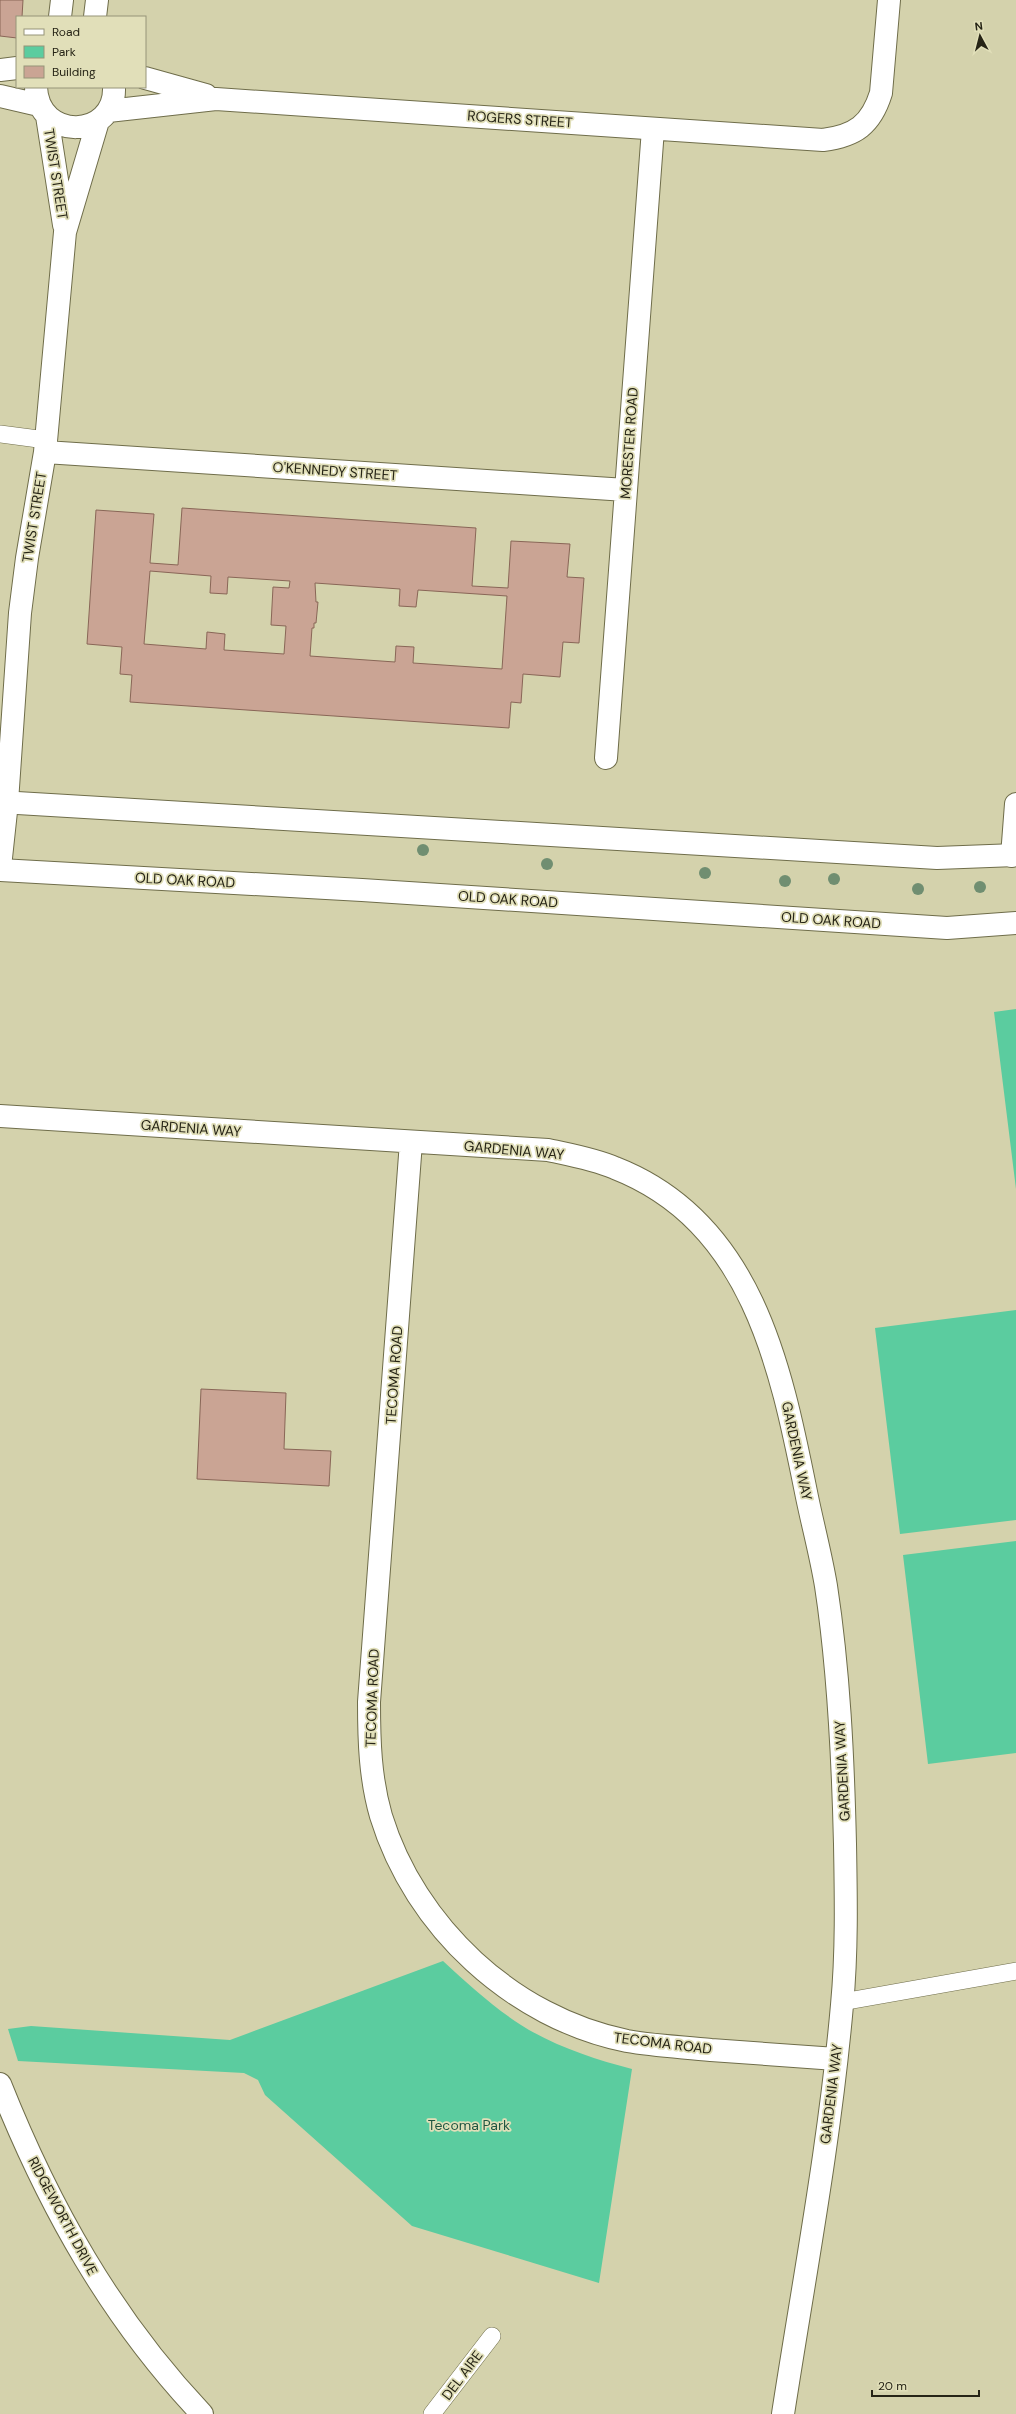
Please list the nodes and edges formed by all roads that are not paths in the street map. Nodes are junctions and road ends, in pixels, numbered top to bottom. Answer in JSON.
{"nodes":[{"id":1,"x":62,"y":0,"type":"edge"},
{"id":2,"x":97,"y":0,"type":"edge"},
{"id":3,"x":889,"y":0,"type":"edge"},
{"id":4,"x":60,"y":16,"type":"edge"},
{"id":5,"x":95,"y":16,"type":"edge"},
{"id":6,"x":16,"y":68,"type":"edge"},
{"id":7,"x":0,"y":70,"type":"edge"},
{"id":8,"x":146,"y":78,"type":"edge"},
{"id":9,"x":114,"y":88,"type":"edge"},
{"id":10,"x":0,"y":96,"type":"edge"},
{"id":11,"x":216,"y":98,"type":"junction"},
{"id":12,"x":41,"y":103,"type":"edge"},
{"id":13,"x":103,"y":116,"type":"junction"},
{"id":14,"x":653,"y":128,"type":"junction"},
{"id":15,"x":65,"y":232,"type":"junction"},
{"id":16,"x":0,"y":434,"type":"edge"},
{"id":17,"x":45,"y":446,"type":"junction"},
{"id":18,"x":626,"y":490,"type":"junction"},
{"id":19,"x":606,"y":758,"type":"dead end"},
{"id":20,"x":3,"y":802,"type":"edge"},
{"id":21,"x":1016,"y":804,"type":"edge"},
{"id":22,"x":1014,"y":855,"type":"edge"},
{"id":23,"x":0,"y":869,"type":"edge"},
{"id":24,"x":1016,"y":923,"type":"edge"},
{"id":25,"x":0,"y":1116,"type":"edge"},
{"id":26,"x":411,"y":1142,"type":"junction"},
{"id":27,"x":1016,"y":1972,"type":"edge"},
{"id":28,"x":842,"y":2002,"type":"junction"},
{"id":29,"x":836,"y":2059,"type":"junction"},
{"id":30,"x":0,"y":2084,"type":"edge"},
{"id":31,"x":492,"y":2336,"type":"dead end"},
{"id":32,"x":202,"y":2414,"type":"edge"},
{"id":33,"x":432,"y":2414,"type":"edge"},
{"id":34,"x":783,"y":2414,"type":"edge"}],
"edges":[{"from":1,"to":4,"type":"street"},
{"from":2,"to":5,"type":"street"},
{"from":3,"to":14,"type":"street","name":"ROGERS STREET"},
{"from":6,"to":7,"type":"street"},
{"from":8,"to":11,"type":"street","name":"ROGERS STREET"},
{"from":9,"to":13,"type":"street","name":"TWIST STREET"},
{"from":10,"to":12,"type":"street"},
{"from":11,"to":13,"type":"street","name":"ROGERS STREET"},
{"from":11,"to":14,"type":"street","name":"ROGERS STREET"},
{"from":12,"to":13,"type":"street","name":"ROGERS STREET"},
{"from":12,"to":15,"type":"street","name":"TWIST STREET"},
{"from":13,"to":15,"type":"street","name":"TWIST STREET"},
{"from":14,"to":18,"type":"street","name":"MORESTER ROAD"},
{"from":15,"to":17,"type":"street","name":"TWIST STREET"},
{"from":16,"to":17,"type":"lane"},
{"from":17,"to":18,"type":"street","name":"O'KENNEDY STREET"},
{"from":17,"to":20,"type":"street","name":"TWIST STREET"},
{"from":18,"to":19,"type":"street","name":"MORESTER ROAD"},
{"from":20,"to":22,"type":"street"},
{"from":20,"to":23,"type":"street","name":"TWIST STREET"},
{"from":21,"to":22,"type":"street"},
{"from":23,"to":24,"type":"street","name":"OLD OAK ROAD"},
{"from":25,"to":26,"type":"street","name":"GARDENIA WAY"},
{"from":26,"to":28,"type":"street","name":"GARDENIA WAY"},
{"from":26,"to":29,"type":"street","name":"TECOMA ROAD"},
{"from":27,"to":28,"type":"lane"},
{"from":28,"to":29,"type":"street","name":"GARDENIA WAY"},
{"from":29,"to":34,"type":"street","name":"GARDENIA WAY"},
{"from":30,"to":32,"type":"street","name":"RIDGEWORTH DRIVE"},
{"from":31,"to":33,"type":"lane","name":"DEL AIRE"}]}
